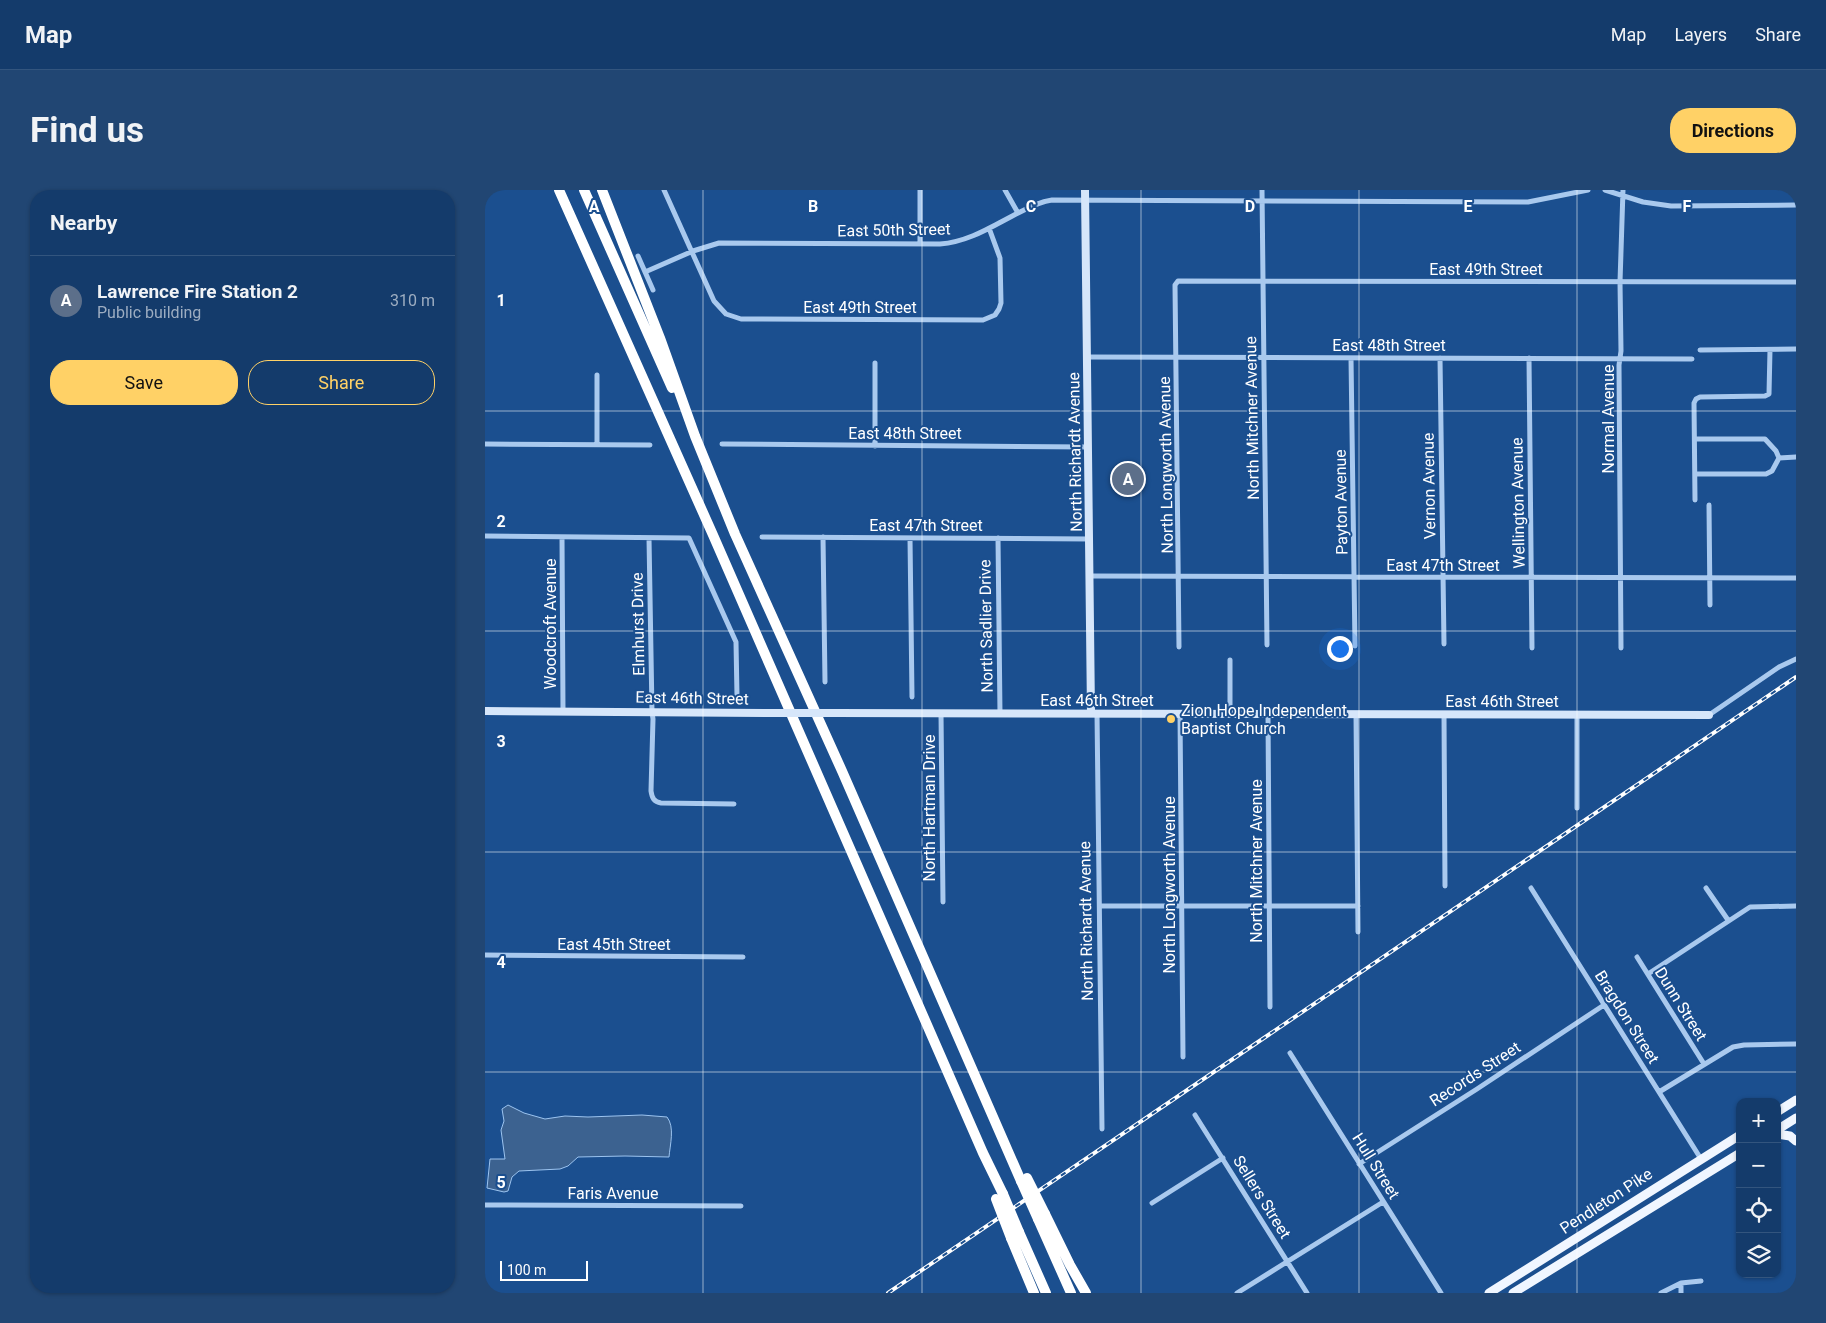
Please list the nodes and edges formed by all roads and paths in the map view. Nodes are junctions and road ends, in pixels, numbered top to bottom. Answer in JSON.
{"nodes":[{"id":1,"x":559,"y":190,"type":"edge"},
{"id":2,"x":584,"y":190,"type":"edge"},
{"id":3,"x":602,"y":190,"type":"edge"},
{"id":4,"x":664,"y":190,"type":"edge"},
{"id":5,"x":920,"y":190,"type":"edge"},
{"id":6,"x":1005,"y":190,"type":"edge"},
{"id":7,"x":1085,"y":190,"type":"edge"},
{"id":8,"x":1262,"y":190,"type":"edge"},
{"id":9,"x":1587,"y":190,"type":"edge"},
{"id":10,"x":1605,"y":190,"type":"edge"},
{"id":11,"x":1623,"y":193,"type":"edge"},
{"id":12,"x":1085,"y":200,"type":"junction"},
{"id":13,"x":1262,"y":201,"type":"junction"},
{"id":14,"x":1796,"y":205,"type":"edge"},
{"id":15,"x":1018,"y":213,"type":"junction"},
{"id":16,"x":989,"y":228,"type":"junction"},
{"id":17,"x":920,"y":244,"type":"junction"},
{"id":18,"x":691,"y":252,"type":"junction"},
{"id":19,"x":638,"y":256,"type":"dead end"},
{"id":20,"x":645,"y":272,"type":"junction"},
{"id":21,"x":1263,"y":280,"type":"junction"},
{"id":22,"x":1176,"y":282,"type":"joint"},
{"id":23,"x":1620,"y":282,"type":"junction"},
{"id":24,"x":1796,"y":282,"type":"edge"},
{"id":25,"x":653,"y":290,"type":"dead end"},
{"id":26,"x":1796,"y":349,"type":"edge"},
{"id":27,"x":1700,"y":350,"type":"dead end"},
{"id":28,"x":1770,"y":350,"type":"junction"},
{"id":29,"x":1087,"y":357,"type":"junction"},
{"id":30,"x":1177,"y":357,"type":"junction"},
{"id":31,"x":1263,"y":358,"type":"junction"},
{"id":32,"x":1351,"y":358,"type":"junction"},
{"id":33,"x":1440,"y":358,"type":"junction"},
{"id":34,"x":1529,"y":358,"type":"junction"},
{"id":35,"x":1620,"y":358,"type":"junction"},
{"id":36,"x":1691,"y":359,"type":"dead end"},
{"id":37,"x":875,"y":362,"type":"dead end"},
{"id":38,"x":597,"y":375,"type":"dead end"},
{"id":39,"x":695,"y":436,"type":"junction"},
{"id":40,"x":1695,"y":439,"type":"junction"},
{"id":41,"x":485,"y":444,"type":"edge"},
{"id":42,"x":597,"y":444,"type":"junction"},
{"id":43,"x":722,"y":444,"type":"dead end"},
{"id":44,"x":650,"y":445,"type":"dead end"},
{"id":45,"x":875,"y":446,"type":"junction"},
{"id":46,"x":1088,"y":446,"type":"junction"},
{"id":47,"x":1796,"y":457,"type":"edge"},
{"id":48,"x":1779,"y":458,"type":"junction"},
{"id":49,"x":1695,"y":474,"type":"junction"},
{"id":50,"x":1695,"y":500,"type":"dead end"},
{"id":51,"x":1709,"y":505,"type":"dead end"},
{"id":52,"x":485,"y":536,"type":"edge"},
{"id":53,"x":562,"y":537,"type":"junction"},
{"id":54,"x":762,"y":537,"type":"dead end"},
{"id":55,"x":823,"y":537,"type":"junction"},
{"id":56,"x":649,"y":538,"type":"junction"},
{"id":57,"x":910,"y":538,"type":"junction"},
{"id":58,"x":998,"y":538,"type":"junction"},
{"id":59,"x":1090,"y":539,"type":"junction"},
{"id":60,"x":1090,"y":576,"type":"junction"},
{"id":61,"x":1179,"y":576,"type":"junction"},
{"id":62,"x":1267,"y":577,"type":"junction"},
{"id":63,"x":1355,"y":577,"type":"junction"},
{"id":64,"x":1443,"y":577,"type":"junction"},
{"id":65,"x":1531,"y":577,"type":"junction"},
{"id":66,"x":1710,"y":577,"type":"junction"},
{"id":67,"x":1621,"y":578,"type":"junction"},
{"id":68,"x":1796,"y":578,"type":"edge"},
{"id":69,"x":1710,"y":605,"type":"dead end"},
{"id":70,"x":1444,"y":644,"type":"dead end"},
{"id":71,"x":1267,"y":646,"type":"dead end"},
{"id":72,"x":1355,"y":646,"type":"dead end"},
{"id":73,"x":1179,"y":647,"type":"dead end"},
{"id":74,"x":1533,"y":648,"type":"dead end"},
{"id":75,"x":1621,"y":648,"type":"dead end"},
{"id":76,"x":1796,"y":659,"type":"edge"},
{"id":77,"x":1230,"y":660,"type":"dead end"},
{"id":78,"x":825,"y":682,"type":"dead end"},
{"id":79,"x":737,"y":696,"type":"dead end"},
{"id":80,"x":912,"y":698,"type":"dead end"},
{"id":81,"x":485,"y":711,"type":"edge"},
{"id":82,"x":563,"y":711,"type":"junction"},
{"id":83,"x":652,"y":712,"type":"junction"},
{"id":84,"x":1094,"y":713,"type":"junction"},
{"id":85,"x":1180,"y":713,"type":"junction"},
{"id":86,"x":941,"y":714,"type":"junction"},
{"id":87,"x":1000,"y":714,"type":"junction"},
{"id":88,"x":1230,"y":714,"type":"junction"},
{"id":89,"x":1268,"y":714,"type":"junction"},
{"id":90,"x":1356,"y":714,"type":"junction"},
{"id":91,"x":1444,"y":714,"type":"junction"},
{"id":92,"x":1577,"y":715,"type":"junction"},
{"id":93,"x":1709,"y":715,"type":"joint"},
{"id":94,"x":734,"y":804,"type":"dead end"},
{"id":95,"x":1577,"y":808,"type":"dead end"},
{"id":96,"x":1445,"y":886,"type":"dead end"},
{"id":97,"x":1531,"y":888,"type":"dead end"},
{"id":98,"x":1706,"y":888,"type":"dead end"},
{"id":99,"x":943,"y":902,"type":"dead end"},
{"id":100,"x":1100,"y":906,"type":"junction"},
{"id":101,"x":1182,"y":906,"type":"junction"},
{"id":102,"x":1269,"y":906,"type":"junction"},
{"id":103,"x":1358,"y":906,"type":"junction"},
{"id":104,"x":1796,"y":906,"type":"edge"},
{"id":105,"x":1728,"y":920,"type":"junction"},
{"id":106,"x":1358,"y":932,"type":"dead end"},
{"id":107,"x":485,"y":955,"type":"edge"},
{"id":108,"x":743,"y":957,"type":"dead end"},
{"id":109,"x":1637,"y":957,"type":"dead end"},
{"id":110,"x":1648,"y":974,"type":"junction"},
{"id":111,"x":1604,"y":1005,"type":"junction"},
{"id":112,"x":1270,"y":1007,"type":"dead end"},
{"id":113,"x":1796,"y":1044,"type":"edge"},
{"id":114,"x":1290,"y":1053,"type":"dead end"},
{"id":115,"x":1183,"y":1057,"type":"dead end"},
{"id":116,"x":1704,"y":1064,"type":"junction"},
{"id":117,"x":1659,"y":1092,"type":"junction"},
{"id":118,"x":1796,"y":1100,"type":"edge"},
{"id":119,"x":1781,"y":1109,"type":"edge"},
{"id":120,"x":1195,"y":1115,"type":"dead end"},
{"id":121,"x":1796,"y":1118,"type":"edge"},
{"id":122,"x":1781,"y":1127,"type":"edge"},
{"id":123,"x":1102,"y":1129,"type":"dead end"},
{"id":124,"x":1781,"y":1135,"type":"edge"},
{"id":125,"x":1736,"y":1137,"type":"edge"},
{"id":126,"x":1796,"y":1141,"type":"edge"},
{"id":127,"x":1736,"y":1155,"type":"edge"},
{"id":128,"x":1223,"y":1158,"type":"junction"},
{"id":129,"x":1701,"y":1159,"type":"junction"},
{"id":130,"x":1359,"y":1164,"type":"junction"},
{"id":131,"x":1152,"y":1202,"type":"dead end"},
{"id":132,"x":1383,"y":1202,"type":"junction"},
{"id":133,"x":485,"y":1205,"type":"edge"},
{"id":134,"x":741,"y":1206,"type":"dead end"},
{"id":135,"x":1041,"y":1216,"type":"junction"},
{"id":136,"x":1015,"y":1235,"type":"junction"},
{"id":137,"x":1287,"y":1261,"type":"junction"},
{"id":138,"x":1701,"y":1281,"type":"dead end"},
{"id":139,"x":1681,"y":1283,"type":"junction"},
{"id":140,"x":1033,"y":1293,"type":"edge"},
{"id":141,"x":1046,"y":1293,"type":"edge"},
{"id":142,"x":1071,"y":1293,"type":"edge"},
{"id":143,"x":1086,"y":1293,"type":"edge"},
{"id":144,"x":1237,"y":1293,"type":"edge"},
{"id":145,"x":1307,"y":1293,"type":"edge"},
{"id":146,"x":1441,"y":1293,"type":"edge"},
{"id":147,"x":1489,"y":1293,"type":"edge"},
{"id":148,"x":1513,"y":1293,"type":"edge"},
{"id":149,"x":1661,"y":1293,"type":"edge"},
{"id":150,"x":1681,"y":1293,"type":"edge"}],
"edges":[{"from":1,"to":136,"type":"highway","bridge":true},
{"from":2,"to":39,"type":"highway"},
{"from":3,"to":39,"type":"highway"},
{"from":4,"to":18,"type":"street"},
{"from":5,"to":17,"type":"street"},
{"from":6,"to":15,"type":"street"},
{"from":7,"to":12,"type":"street","name":"North Richardt Avenue"},
{"from":8,"to":13,"type":"street","name":"North Mitchner Avenue"},
{"from":9,"to":13,"type":"street","name":"East 50th Street"},
{"from":10,"to":11,"type":"street"},
{"from":11,"to":14,"type":"street"},
{"from":11,"to":23,"type":"street","name":"Normal Avenue"},
{"from":12,"to":13,"type":"street","name":"East 50th Street"},
{"from":12,"to":15,"type":"street","name":"East 50th Street"},
{"from":12,"to":29,"type":"street","name":"North Richardt Avenue"},
{"from":13,"to":21,"type":"street","name":"North Mitchner Avenue"},
{"from":15,"to":16,"type":"street","name":"East 50th Street"},
{"from":16,"to":17,"type":"street","name":"East 50th Street"},
{"from":16,"to":18,"type":"street","name":"East 49th Street"},
{"from":17,"to":18,"type":"street","name":"East 50th Street"},
{"from":18,"to":20,"type":"street","name":"East 50th Street"},
{"from":19,"to":20,"type":"street"},
{"from":20,"to":25,"type":"street"},
{"from":21,"to":22,"type":"street","name":"East 49th Street"},
{"from":21,"to":23,"type":"street","name":"East 49th Street"},
{"from":21,"to":31,"type":"street","name":"North Mitchner Avenue"},
{"from":22,"to":30,"type":"street","name":"North Longworth Avenue"},
{"from":23,"to":24,"type":"street","name":"East 49th Street"},
{"from":23,"to":35,"type":"street","name":"Normal Avenue"},
{"from":26,"to":28,"type":"street"},
{"from":27,"to":28,"type":"street"},
{"from":28,"to":40,"type":"street"},
{"from":29,"to":30,"type":"street","name":"East 48th Street"},
{"from":29,"to":46,"type":"street","name":"North Richardt Avenue"},
{"from":30,"to":31,"type":"street","name":"East 48th Street"},
{"from":30,"to":61,"type":"street","name":"North Longworth Avenue"},
{"from":31,"to":32,"type":"street","name":"East 48th Street"},
{"from":31,"to":62,"type":"street","name":"North Mitchner Avenue"},
{"from":32,"to":33,"type":"street","name":"East 48th Street"},
{"from":32,"to":63,"type":"street","name":"Payton Avenue"},
{"from":33,"to":34,"type":"street","name":"East 48th Street"},
{"from":33,"to":64,"type":"street","name":"Vernon Avenue"},
{"from":34,"to":35,"type":"street","name":"East 48th Street"},
{"from":34,"to":65,"type":"street","name":"Wellington Avenue"},
{"from":35,"to":36,"type":"street","name":"East 48th Street"},
{"from":35,"to":67,"type":"street","name":"Normal Avenue"},
{"from":37,"to":45,"type":"street"},
{"from":38,"to":42,"type":"street"},
{"from":39,"to":135,"type":"highway","bridge":true},
{"from":40,"to":48,"type":"street"},
{"from":40,"to":49,"type":"street"},
{"from":41,"to":42,"type":"street"},
{"from":42,"to":44,"type":"street"},
{"from":43,"to":45,"type":"street","name":"East 48th Street"},
{"from":45,"to":46,"type":"street","name":"East 48th Street"},
{"from":46,"to":59,"type":"street","name":"North Richardt Avenue"},
{"from":47,"to":48,"type":"street"},
{"from":48,"to":49,"type":"street"},
{"from":49,"to":50,"type":"street"},
{"from":51,"to":66,"type":"street"},
{"from":52,"to":53,"type":"street"},
{"from":53,"to":56,"type":"street"},
{"from":53,"to":82,"type":"street","name":"Woodcroft Avenue"},
{"from":54,"to":55,"type":"street","name":"East 47th Street"},
{"from":55,"to":57,"type":"street","name":"East 47th Street"},
{"from":55,"to":78,"type":"street"},
{"from":56,"to":79,"type":"street"},
{"from":56,"to":83,"type":"street","name":"Elmhurst Drive"},
{"from":57,"to":58,"type":"street","name":"East 47th Street"},
{"from":57,"to":80,"type":"street"},
{"from":58,"to":59,"type":"street","name":"East 47th Street"},
{"from":58,"to":87,"type":"street","name":"North Sadlier Drive"},
{"from":59,"to":60,"type":"street","name":"North Richardt Avenue"},
{"from":60,"to":61,"type":"street","name":"East 47th Street"},
{"from":60,"to":84,"type":"street","name":"North Richardt Avenue"},
{"from":61,"to":62,"type":"street","name":"East 47th Street"},
{"from":61,"to":73,"type":"street","name":"North Longworth Avenue"},
{"from":62,"to":63,"type":"street","name":"East 47th Street"},
{"from":62,"to":71,"type":"street","name":"North Mitchner Avenue"},
{"from":63,"to":64,"type":"street","name":"East 47th Street"},
{"from":63,"to":72,"type":"street","name":"Payton Avenue"},
{"from":64,"to":65,"type":"street","name":"East 47th Street"},
{"from":64,"to":70,"type":"street","name":"Vernon Avenue"},
{"from":65,"to":67,"type":"street","name":"East 47th Street"},
{"from":65,"to":74,"type":"street","name":"Wellington Avenue"},
{"from":66,"to":67,"type":"street","name":"East 47th Street"},
{"from":66,"to":68,"type":"street","name":"East 47th Street"},
{"from":66,"to":69,"type":"street"},
{"from":67,"to":75,"type":"street","name":"Normal Avenue"},
{"from":76,"to":93,"type":"street"},
{"from":77,"to":88,"type":"street"},
{"from":81,"to":82,"type":"street","name":"East 46th Street"},
{"from":82,"to":83,"type":"street","name":"East 46th Street"},
{"from":83,"to":86,"type":"street","name":"East 46th Street","bridge":true},
{"from":83,"to":94,"type":"street","name":"Elmhurst Drive"},
{"from":84,"to":85,"type":"street","name":"East 46th Street"},
{"from":84,"to":87,"type":"street","name":"East 46th Street"},
{"from":84,"to":100,"type":"street","name":"North Richardt Avenue"},
{"from":85,"to":88,"type":"street","name":"East 46th Street"},
{"from":85,"to":101,"type":"street","name":"North Longworth Avenue"},
{"from":86,"to":87,"type":"street","name":"East 46th Street"},
{"from":86,"to":99,"type":"street","name":"North Hartman Drive"},
{"from":88,"to":89,"type":"street","name":"East 46th Street"},
{"from":89,"to":90,"type":"street","name":"East 46th Street"},
{"from":89,"to":102,"type":"street","name":"North Mitchner Avenue"},
{"from":90,"to":91,"type":"street","name":"East 46th Street"},
{"from":90,"to":103,"type":"street"},
{"from":91,"to":92,"type":"street","name":"East 46th Street"},
{"from":91,"to":96,"type":"street"},
{"from":92,"to":93,"type":"street","name":"East 46th Street"},
{"from":92,"to":95,"type":"street"},
{"from":97,"to":111,"type":"street","name":"Bragdon Street"},
{"from":98,"to":105,"type":"street"},
{"from":100,"to":101,"type":"street"},
{"from":100,"to":123,"type":"street","name":"North Richardt Avenue"},
{"from":101,"to":102,"type":"street"},
{"from":101,"to":115,"type":"street","name":"North Longworth Avenue"},
{"from":102,"to":103,"type":"street"},
{"from":102,"to":112,"type":"street","name":"North Mitchner Avenue"},
{"from":103,"to":106,"type":"street"},
{"from":104,"to":105,"type":"street"},
{"from":105,"to":110,"type":"street"},
{"from":107,"to":108,"type":"street","name":"East 45th Street"},
{"from":109,"to":110,"type":"street","name":"Dunn Street"},
{"from":110,"to":116,"type":"street","name":"Dunn Street"},
{"from":111,"to":117,"type":"street","name":"Bragdon Street"},
{"from":111,"to":130,"type":"street","name":"Records Street"},
{"from":113,"to":116,"type":"street"},
{"from":114,"to":130,"type":"street","name":"Hull Street"},
{"from":116,"to":117,"type":"street"},
{"from":117,"to":129,"type":"street","name":"Bragdon Street"},
{"from":118,"to":119,"type":"main road"},
{"from":120,"to":128,"type":"street","name":"Sellers Street"},
{"from":121,"to":122,"type":"main road"},
{"from":124,"to":126,"type":"main road"},
{"from":125,"to":129,"type":"main road","name":"Pendleton Pike"},
{"from":127,"to":148,"type":"main road","name":"Pendleton Pike"},
{"from":128,"to":131,"type":"street"},
{"from":128,"to":137,"type":"street","name":"Sellers Street"},
{"from":129,"to":147,"type":"main road","name":"Pendleton Pike"},
{"from":130,"to":132,"type":"street","name":"Hull Street"},
{"from":132,"to":137,"type":"street"},
{"from":132,"to":146,"type":"street","name":"Hull Street"},
{"from":133,"to":134,"type":"street","name":"Faris Avenue"},
{"from":135,"to":142,"type":"highway"},
{"from":135,"to":143,"type":"highway"},
{"from":136,"to":140,"type":"highway"},
{"from":136,"to":141,"type":"highway"},
{"from":137,"to":144,"type":"street"},
{"from":137,"to":145,"type":"street","name":"Sellers Street"},
{"from":138,"to":139,"type":"street"},
{"from":139,"to":149,"type":"street"},
{"from":139,"to":150,"type":"street"}]}
